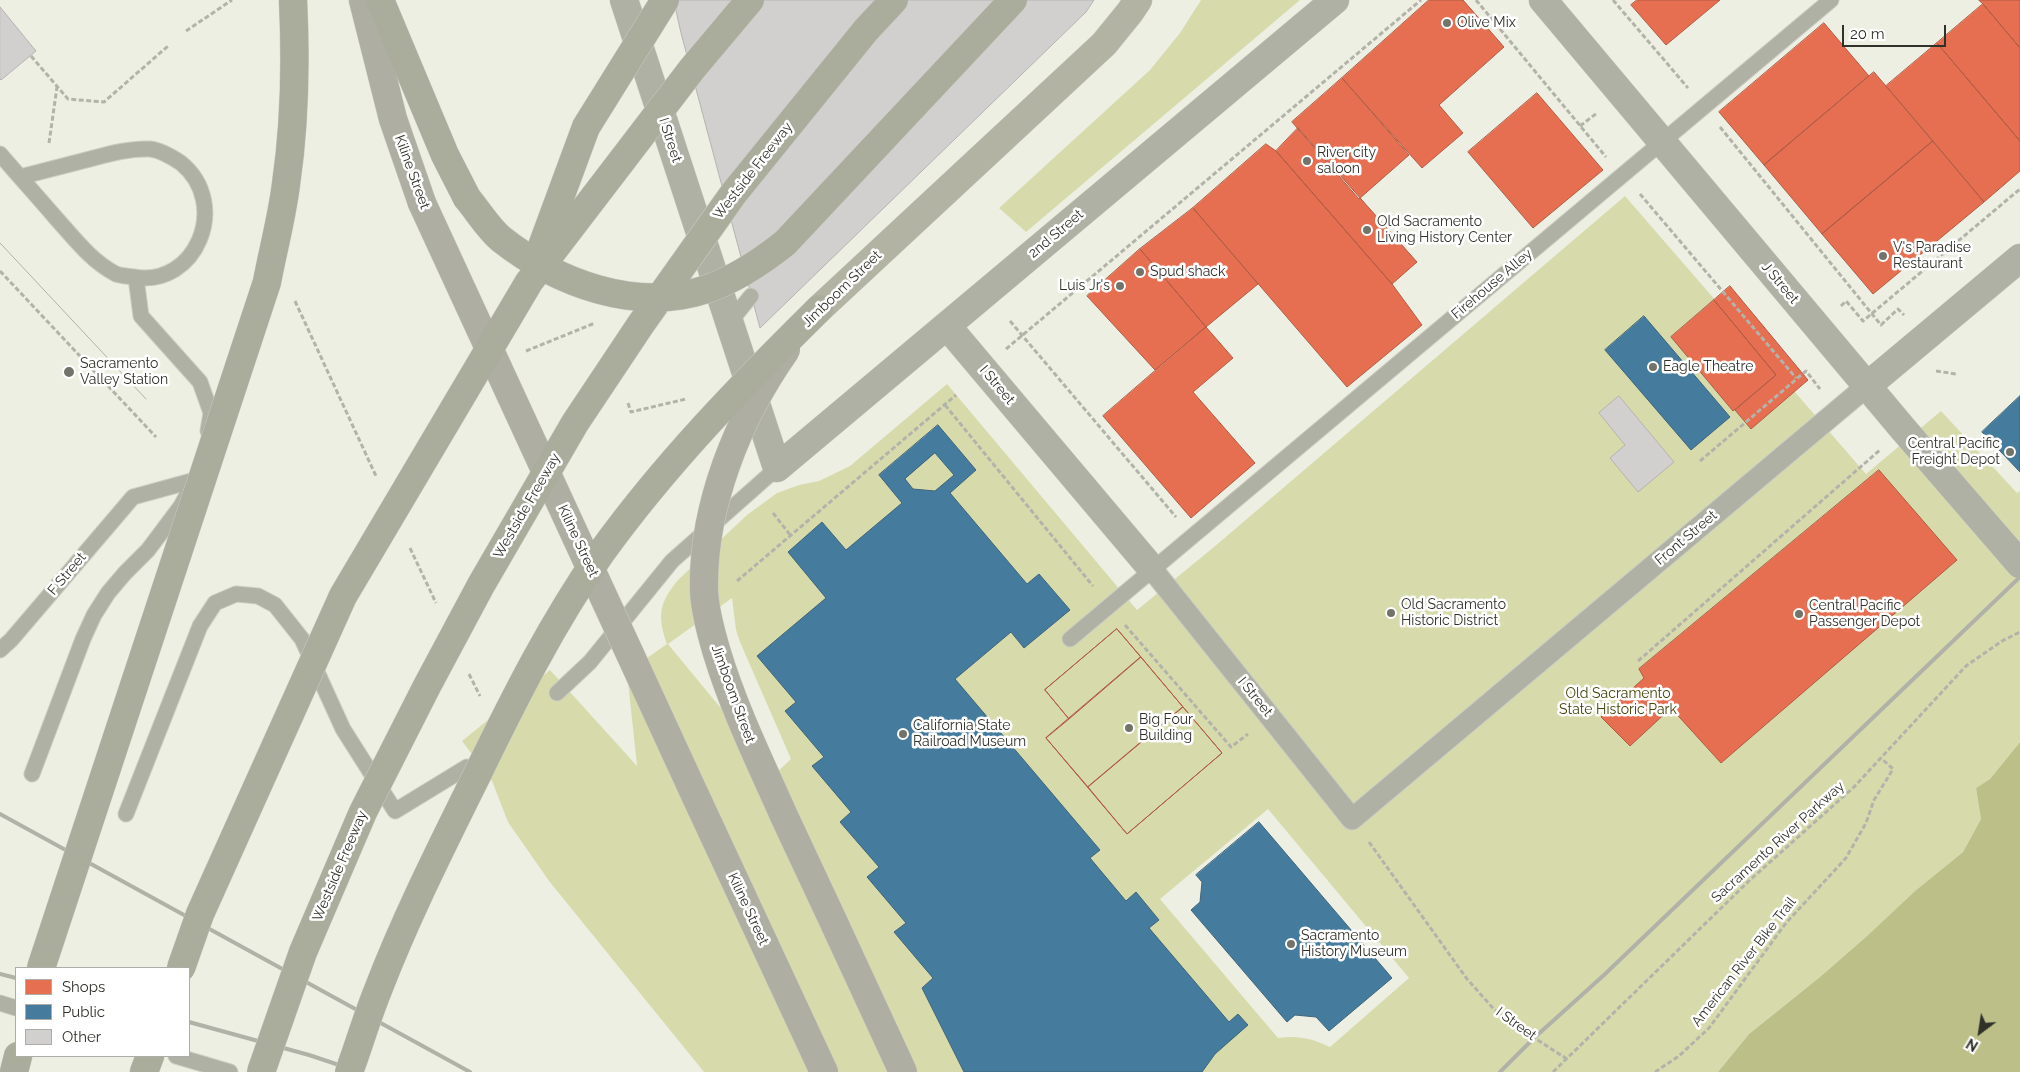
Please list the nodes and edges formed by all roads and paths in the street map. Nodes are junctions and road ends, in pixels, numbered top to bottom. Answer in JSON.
{"nodes":[{"id":1,"x":232,"y":0,"type":"edge"},
{"id":2,"x":293,"y":0,"type":"edge"},
{"id":3,"x":363,"y":0,"type":"edge"},
{"id":4,"x":380,"y":0,"type":"edge"},
{"id":5,"x":624,"y":0,"type":"edge"},
{"id":6,"x":643,"y":0,"type":"edge"},
{"id":7,"x":665,"y":0,"type":"edge"},
{"id":8,"x":750,"y":0,"type":"edge"},
{"id":9,"x":894,"y":0,"type":"edge"},
{"id":10,"x":1014,"y":0,"type":"edge"},
{"id":11,"x":1138,"y":0,"type":"edge"},
{"id":12,"x":1336,"y":0,"type":"edge"},
{"id":13,"x":1421,"y":0,"type":"edge"},
{"id":14,"x":1476,"y":0,"type":"edge"},
{"id":15,"x":1543,"y":0,"type":"edge"},
{"id":16,"x":1613,"y":0,"type":"edge"},
{"id":17,"x":1831,"y":0,"type":"edge"},
{"id":18,"x":186,"y":31,"type":"dead end"},
{"id":19,"x":168,"y":46,"type":"dead end"},
{"id":20,"x":31,"y":56,"type":"dead end"},
{"id":21,"x":646,"y":68,"type":"junction"},
{"id":22,"x":57,"y":87,"type":"junction"},
{"id":23,"x":1691,"y":92,"type":"dead end"},
{"id":24,"x":1596,"y":112,"type":"dead end"},
{"id":25,"x":1718,"y":125,"type":"dead end"},
{"id":26,"x":1580,"y":126,"type":"junction"},
{"id":27,"x":1662,"y":142,"type":"junction"},
{"id":28,"x":0,"y":154,"type":"edge"},
{"id":29,"x":1611,"y":163,"type":"dead end"},
{"id":30,"x":45,"y":171,"type":"junction"},
{"id":31,"x":20,"y":177,"type":"junction"},
{"id":32,"x":2020,"y":189,"type":"edge"},
{"id":33,"x":1637,"y":191,"type":"dead end"},
{"id":34,"x":2020,"y":258,"type":"edge"},
{"id":35,"x":0,"y":271,"type":"edge"},
{"id":36,"x":136,"y":278,"type":"junction"},
{"id":37,"x":746,"y":278,"type":"dead end"},
{"id":38,"x":529,"y":282,"type":"junction"},
{"id":39,"x":751,"y":296,"type":"dead end"},
{"id":40,"x":819,"y":309,"type":"junction"},
{"id":41,"x":1846,"y":312,"type":"dead end"},
{"id":42,"x":726,"y":314,"type":"junction"},
{"id":43,"x":1872,"y":314,"type":"junction"},
{"id":44,"x":1899,"y":320,"type":"dead end"},
{"id":45,"x":1010,"y":321,"type":"dead end"},
{"id":46,"x":947,"y":326,"type":"junction"},
{"id":47,"x":1022,"y":336,"type":"junction"},
{"id":48,"x":1006,"y":350,"type":"dead end"},
{"id":49,"x":1931,"y":370,"type":"dead end"},
{"id":50,"x":1806,"y":371,"type":"dead end"},
{"id":51,"x":1956,"y":374,"type":"dead end"},
{"id":52,"x":1796,"y":378,"type":"junction"},
{"id":53,"x":1867,"y":386,"type":"junction"},
{"id":54,"x":956,"y":395,"type":"dead end"},
{"id":55,"x":945,"y":405,"type":"junction"},
{"id":56,"x":156,"y":437,"type":"dead end"},
{"id":57,"x":1870,"y":458,"type":"dead end"},
{"id":58,"x":1700,"y":461,"type":"dead end"},
{"id":59,"x":777,"y":468,"type":"junction"},
{"id":60,"x":195,"y":480,"type":"junction"},
{"id":61,"x":774,"y":513,"type":"dead end"},
{"id":62,"x":1182,"y":524,"type":"dead end"},
{"id":63,"x":791,"y":536,"type":"junction"},
{"id":64,"x":2020,"y":564,"type":"edge"},
{"id":65,"x":1152,"y":568,"type":"junction"},
{"id":66,"x":733,"y":585,"type":"dead end"},
{"id":67,"x":1097,"y":590,"type":"dead end"},
{"id":68,"x":1123,"y":622,"type":"dead end"},
{"id":69,"x":2020,"y":632,"type":"edge"},
{"id":70,"x":1070,"y":639,"type":"dead end"},
{"id":71,"x":0,"y":650,"type":"edge"},
{"id":72,"x":1638,"y":661,"type":"dead end"},
{"id":73,"x":557,"y":693,"type":"dead end"},
{"id":74,"x":1230,"y":747,"type":"dead end"},
{"id":75,"x":1881,"y":758,"type":"junction"},
{"id":76,"x":467,"y":767,"type":"dead end"},
{"id":77,"x":32,"y":774,"type":"dead end"},
{"id":78,"x":126,"y":814,"type":"dead end"},
{"id":79,"x":1352,"y":819,"type":"junction"},
{"id":80,"x":41,"y":967,"type":"edge"},
{"id":81,"x":181,"y":967,"type":"edge"},
{"id":82,"x":0,"y":1003,"type":"edge"},
{"id":83,"x":15,"y":1008,"type":"edge"},
{"id":84,"x":18,"y":1057,"type":"edge"},
{"id":85,"x":150,"y":1057,"type":"edge"},
{"id":86,"x":179,"y":1057,"type":"edge"},
{"id":87,"x":1567,"y":1059,"type":"junction"},
{"id":88,"x":14,"y":1072,"type":"edge"},
{"id":89,"x":144,"y":1072,"type":"edge"},
{"id":90,"x":230,"y":1072,"type":"edge"},
{"id":91,"x":261,"y":1072,"type":"edge"},
{"id":92,"x":349,"y":1072,"type":"edge"},
{"id":93,"x":824,"y":1072,"type":"edge"},
{"id":94,"x":903,"y":1072,"type":"edge"},
{"id":95,"x":1553,"y":1072,"type":"edge"},
{"id":96,"x":1655,"y":1072,"type":"edge"}],
"edges":[{"from":1,"to":18,"type":"path"},
{"from":2,"to":80,"type":"highway","bridge":true},
{"from":3,"to":93,"type":"main road","name":"Kiline Street","bridge":true},
{"from":4,"to":10,"type":"highway","bridge":true},
{"from":5,"to":21,"type":"street","name":"I Street"},
{"from":6,"to":21,"type":"street","name":"I Street"},
{"from":7,"to":38,"type":"highway","bridge":true},
{"from":8,"to":38,"type":"highway","bridge":true},
{"from":9,"to":91,"type":"highway","name":"Westside Freeway","bridge":true},
{"from":11,"to":40,"type":"main road","name":"Jimboom Street"},
{"from":12,"to":46,"type":"street","name":"2nd Street"},
{"from":13,"to":47,"type":"path"},
{"from":14,"to":26,"type":"path"},
{"from":15,"to":27,"type":"street","name":"J Street"},
{"from":16,"to":23,"type":"path"},
{"from":17,"to":27,"type":"lane","name":"Firehouse Alley"},
{"from":19,"to":22,"type":"path"},
{"from":20,"to":22,"type":"path"},
{"from":21,"to":42,"type":"street","name":"I Street"},
{"from":22,"to":30,"type":"path"},
{"from":24,"to":26,"type":"path"},
{"from":25,"to":43,"type":"path"},
{"from":26,"to":29,"type":"path"},
{"from":27,"to":53,"type":"street","name":"J Street"},
{"from":27,"to":65,"type":"lane","name":"Firehouse Alley"},
{"from":28,"to":31,"type":"lane"},
{"from":30,"to":31,"type":"lane"},
{"from":30,"to":36,"type":"lane"},
{"from":31,"to":36,"type":"lane"},
{"from":32,"to":43,"type":"path"},
{"from":33,"to":52,"type":"path"},
{"from":34,"to":53,"type":"street","name":"Front Street"},
{"from":35,"to":56,"type":"path"},
{"from":36,"to":60,"type":"lane"},
{"from":37,"to":42,"type":"lane"},
{"from":38,"to":81,"type":"highway","bridge":true},
{"from":39,"to":42,"type":"lane"},
{"from":40,"to":92,"type":"highway","bridge":true},
{"from":40,"to":94,"type":"main road","name":"Jimboom Street","bridge":true},
{"from":41,"to":43,"type":"path"},
{"from":42,"to":59,"type":"street","name":"I Street"},
{"from":43,"to":44,"type":"path"},
{"from":45,"to":47,"type":"path"},
{"from":46,"to":59,"type":"street","name":"2nd Street"},
{"from":46,"to":65,"type":"street","name":"I Street"},
{"from":47,"to":48,"type":"path"},
{"from":47,"to":62,"type":"path"},
{"from":49,"to":51,"type":"path"},
{"from":50,"to":52,"type":"path"},
{"from":52,"to":58,"type":"path"},
{"from":53,"to":64,"type":"street","name":"J Street"},
{"from":53,"to":79,"type":"street","name":"Front Street"},
{"from":54,"to":55,"type":"path"},
{"from":55,"to":63,"type":"path"},
{"from":55,"to":67,"type":"path"},
{"from":57,"to":72,"type":"path"},
{"from":59,"to":73,"type":"lane"},
{"from":60,"to":71,"type":"lane","name":"F Street"},
{"from":60,"to":77,"type":"lane"},
{"from":61,"to":63,"type":"path"},
{"from":63,"to":66,"type":"path"},
{"from":65,"to":70,"type":"lane","name":"Firehouse Alley"},
{"from":65,"to":79,"type":"street","name":"I Street"},
{"from":68,"to":74,"type":"path"},
{"from":69,"to":75,"type":"path","name":"Sacramento River Parkway"},
{"from":75,"to":87,"type":"path","name":"Sacramento River Parkway"},
{"from":75,"to":96,"type":"path","name":"American River Bike Trail"},
{"from":76,"to":78,"type":"lane"},
{"from":79,"to":87,"type":"path","name":"I Street"},
{"from":82,"to":83,"type":"lane"},
{"from":84,"to":88,"type":"highway"},
{"from":85,"to":89,"type":"highway"},
{"from":86,"to":90,"type":"lane"},
{"from":87,"to":95,"type":"path","name":"Sacramento River Parkway"}]}
